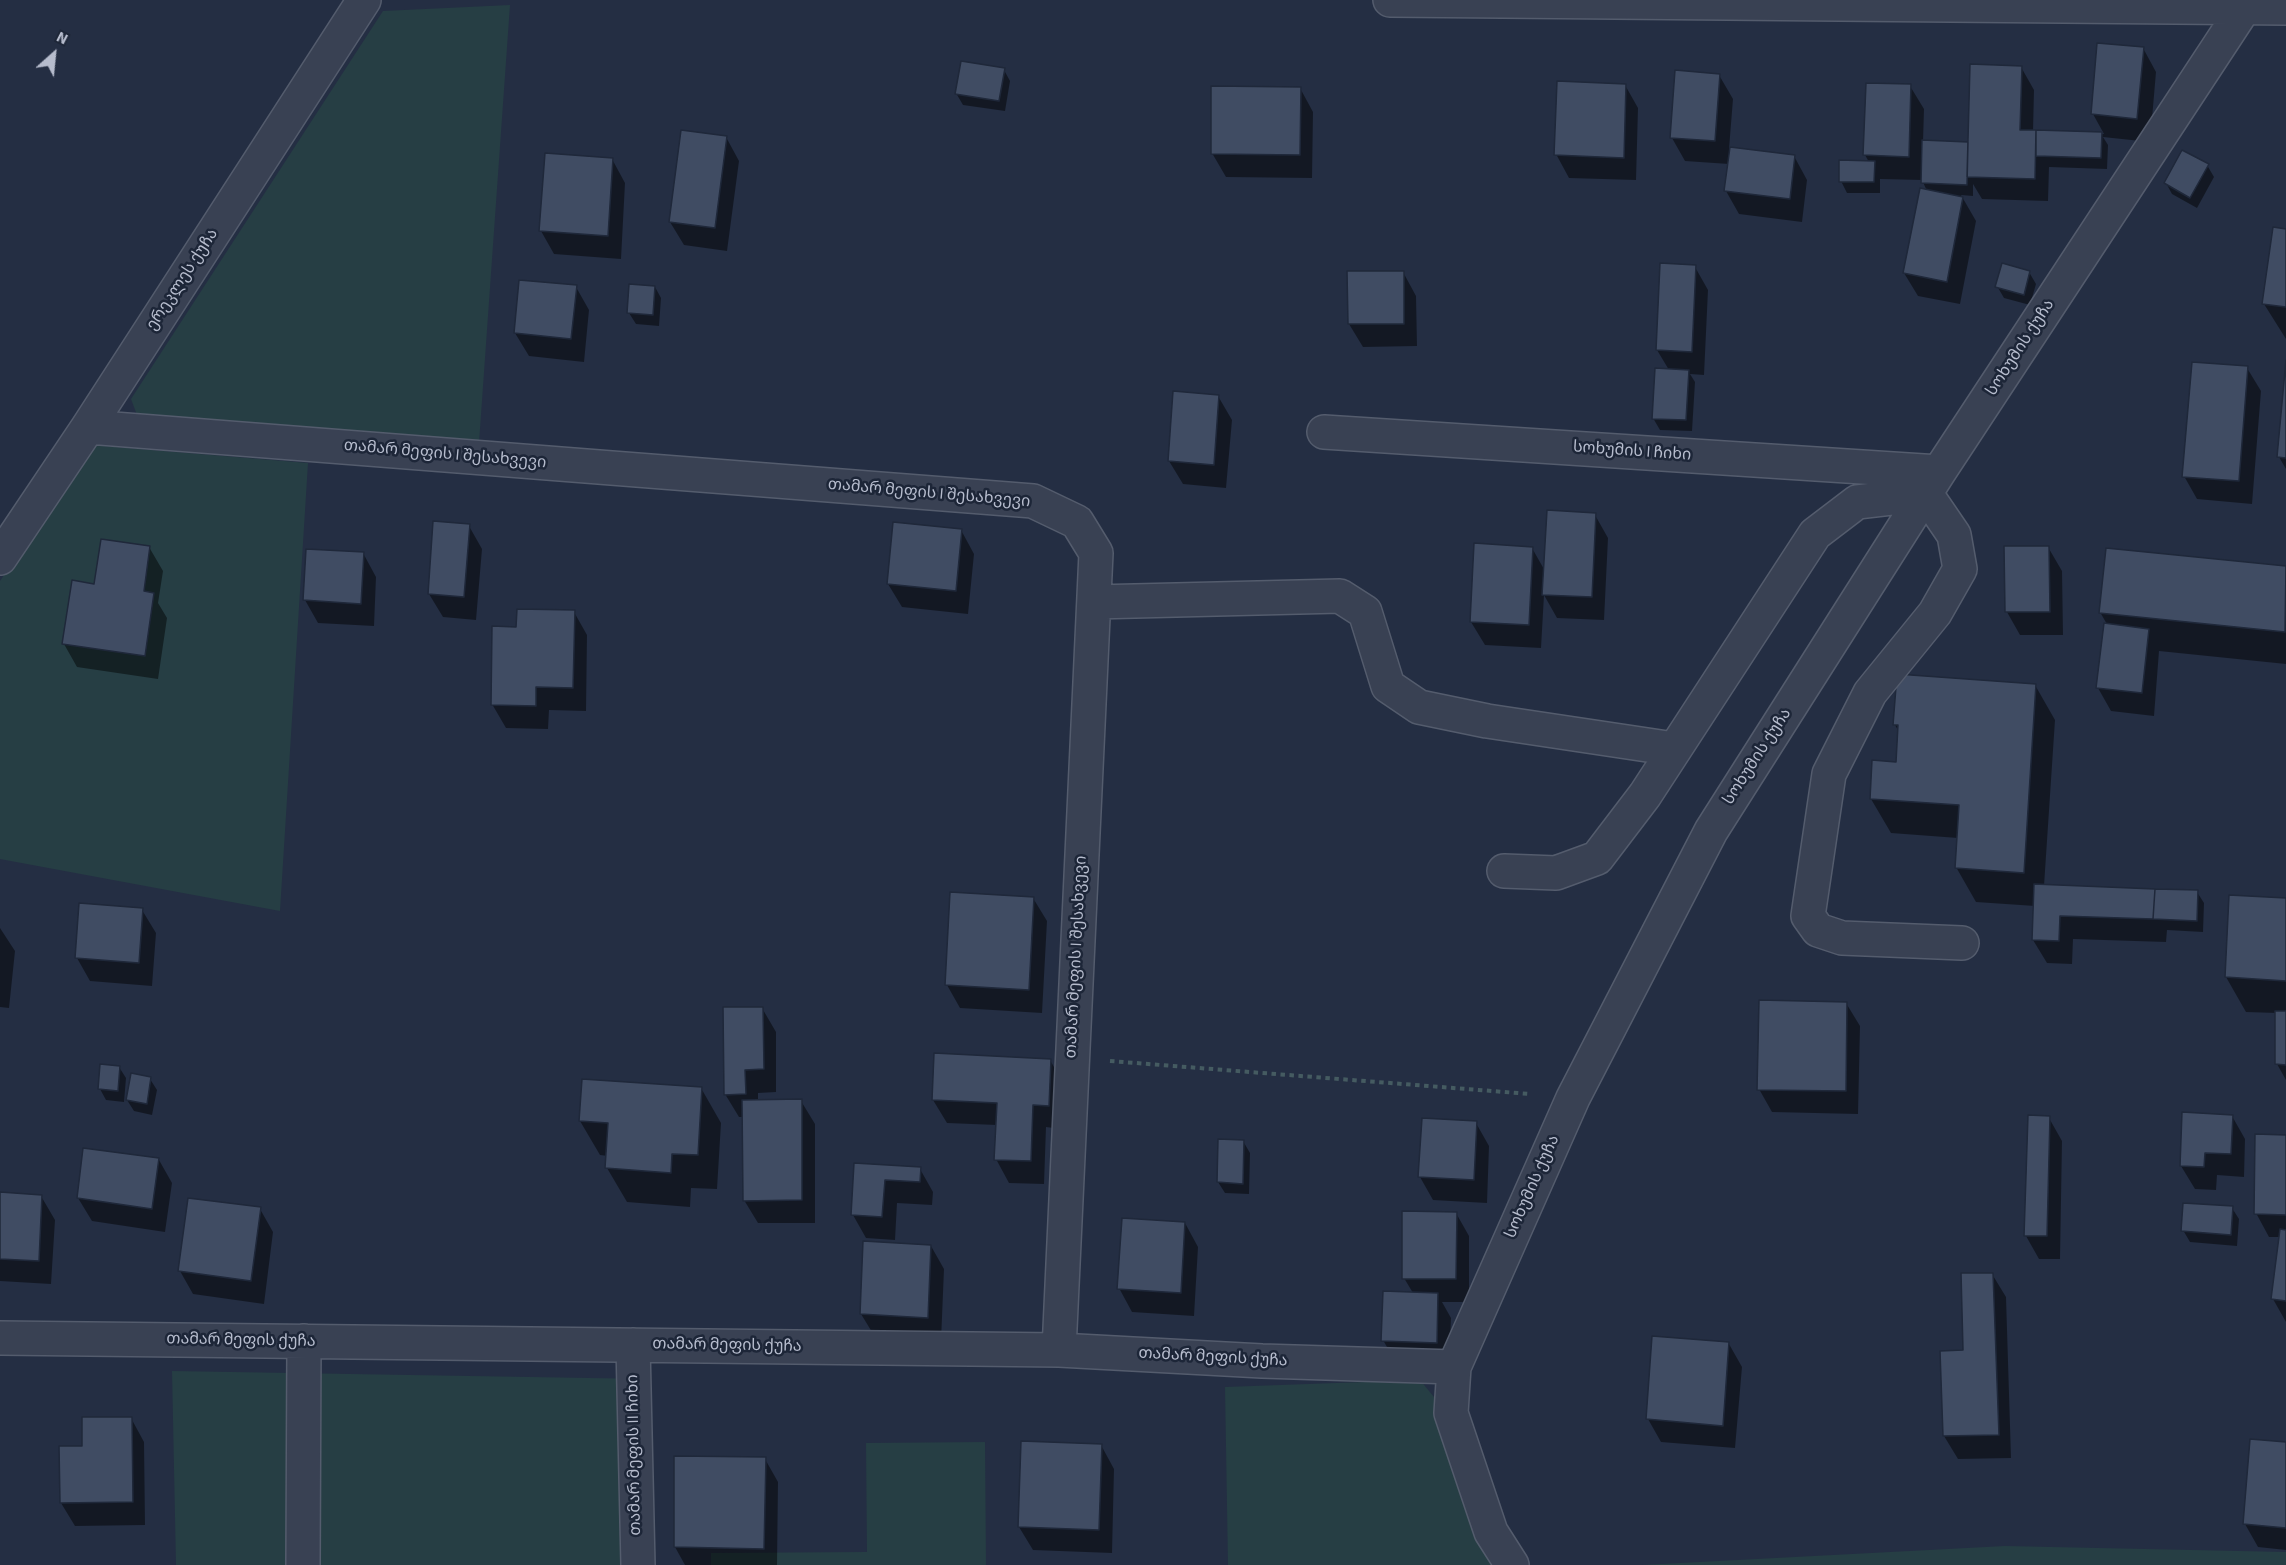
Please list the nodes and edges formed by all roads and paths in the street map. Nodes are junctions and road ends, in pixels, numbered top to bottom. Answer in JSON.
{"nodes":[{"id":1,"x":364,"y":0,"type":"edge"},
{"id":2,"x":1390,"y":0,"type":"edge"},
{"id":3,"x":1697,"y":1,"type":"edge"},
{"id":4,"x":2094,"y":3,"type":"edge"},
{"id":5,"x":2244,"y":8,"type":"junction"},
{"id":6,"x":2286,"y":8,"type":"edge"},
{"id":7,"x":88,"y":427,"type":"junction"},
{"id":8,"x":1324,"y":432,"type":"dead end"},
{"id":9,"x":1933,"y":483,"type":"junction"},
{"id":10,"x":0,"y":558,"type":"edge"},
{"id":11,"x":1094,"y":602,"type":"junction"},
{"id":12,"x":1674,"y":749,"type":"junction"},
{"id":13,"x":1504,"y":871,"type":"dead end"},
{"id":14,"x":1962,"y":943,"type":"dead end"},
{"id":15,"x":1073,"y":1059,"type":"junction"},
{"id":16,"x":1573,"y":1098,"type":"junction"},
{"id":17,"x":0,"y":1338,"type":"edge"},
{"id":18,"x":304,"y":1341,"type":"junction"},
{"id":19,"x":633,"y":1345,"type":"junction"},
{"id":20,"x":1059,"y":1350,"type":"junction"},
{"id":21,"x":1454,"y":1367,"type":"junction"},
{"id":22,"x":1503,"y":1560,"type":"edge"},
{"id":23,"x":303,"y":1565,"type":"edge"},
{"id":24,"x":638,"y":1565,"type":"edge"}],
"edges":[{"from":1,"to":7,"type":"street","name":"ერეკლეს ქუჩა"},
{"from":2,"to":3,"type":"street"},
{"from":3,"to":4,"type":"street"},
{"from":4,"to":5,"type":"street"},
{"from":5,"to":6,"type":"street"},
{"from":5,"to":9,"type":"street","name":"სოხუმის ქუჩა"},
{"from":7,"to":10,"type":"street","name":"ერეკლეს ქუჩა"},
{"from":7,"to":11,"type":"street","name":"თამარ მეფის I შესახვევი"},
{"from":8,"to":9,"type":"street","name":"სოხუმის I ჩიხი"},
{"from":9,"to":12,"type":"street"},
{"from":9,"to":14,"type":"street"},
{"from":9,"to":16,"type":"street","name":"სოხუმის ქუჩა"},
{"from":11,"to":12,"type":"street"},
{"from":11,"to":15,"type":"street","name":"თამარ მეფის I შესახვევი"},
{"from":12,"to":13,"type":"street"},
{"from":15,"to":16,"type":"path"},
{"from":15,"to":20,"type":"street","name":"თამარ მეფის I შესახვევი"},
{"from":16,"to":21,"type":"street","name":"სოხუმის ქუჩა"},
{"from":17,"to":18,"type":"street","name":"თამარ მეფის ქუჩა"},
{"from":18,"to":19,"type":"street","name":"თამარ მეფის ქუჩა"},
{"from":18,"to":23,"type":"street"},
{"from":19,"to":20,"type":"street","name":"თამარ მეფის ქუჩა"},
{"from":19,"to":24,"type":"street","name":"თამარ მეფის II ჩიხი"},
{"from":20,"to":21,"type":"street","name":"თამარ მეფის ქუჩა"},
{"from":21,"to":22,"type":"street","name":"სოხუმის ქუჩა"}]}
